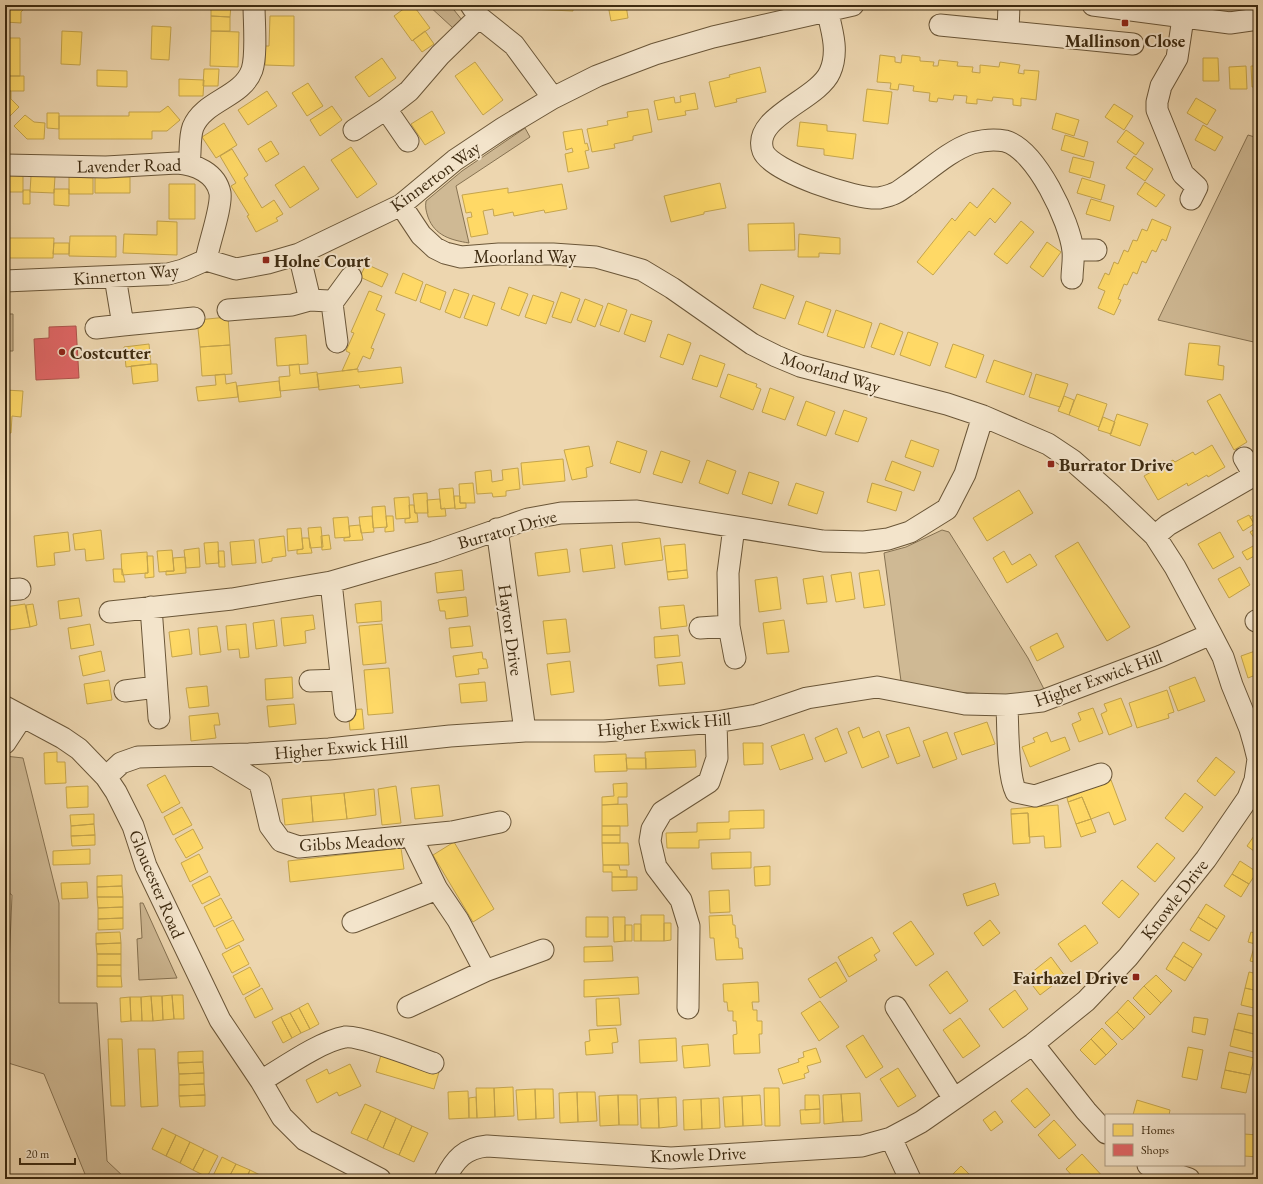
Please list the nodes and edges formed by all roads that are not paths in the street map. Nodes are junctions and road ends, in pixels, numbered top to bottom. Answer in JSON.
{"nodes":[{"id":1,"x":254,"y":5,"type":"edge"},
{"id":2,"x":853,"y":5,"type":"edge"},
{"id":3,"x":1009,"y":5,"type":"edge"},
{"id":4,"x":1093,"y":5,"type":"edge"},
{"id":5,"x":474,"y":10,"type":"edge"},
{"id":6,"x":827,"y":10,"type":"junction"},
{"id":7,"x":1183,"y":18,"type":"junction"},
{"id":8,"x":1258,"y":20,"type":"edge"},
{"id":9,"x":940,"y":25,"type":"dead end"},
{"id":10,"x":1008,"y":31,"type":"junction"},
{"id":11,"x":1133,"y":44,"type":"dead end"},
{"id":12,"x":553,"y":98,"type":"junction"},
{"id":13,"x":386,"y":109,"type":"junction"},
{"id":14,"x":354,"y":130,"type":"dead end"},
{"id":15,"x":408,"y":140,"type":"dead end"},
{"id":16,"x":189,"y":164,"type":"junction"},
{"id":17,"x":5,"y":165,"type":"edge"},
{"id":18,"x":1200,"y":190,"type":"dead end"},
{"id":19,"x":401,"y":205,"type":"junction"},
{"id":20,"x":1073,"y":250,"type":"junction"},
{"id":21,"x":1096,"y":250,"type":"dead end"},
{"id":22,"x":300,"y":254,"type":"junction"},
{"id":23,"x":206,"y":260,"type":"junction"},
{"id":24,"x":115,"y":277,"type":"junction"},
{"id":25,"x":351,"y":277,"type":"dead end"},
{"id":26,"x":1072,"y":278,"type":"dead end"},
{"id":27,"x":5,"y":281,"type":"edge"},
{"id":28,"x":310,"y":300,"type":"junction"},
{"id":29,"x":332,"y":303,"type":"junction"},
{"id":30,"x":228,"y":310,"type":"dead end"},
{"id":31,"x":194,"y":318,"type":"dead end"},
{"id":32,"x":123,"y":325,"type":"junction"},
{"id":33,"x":96,"y":328,"type":"dead end"},
{"id":34,"x":337,"y":342,"type":"dead end"},
{"id":35,"x":983,"y":416,"type":"junction"},
{"id":36,"x":1252,"y":468,"type":"edge"},
{"id":37,"x":734,"y":527,"type":"junction"},
{"id":38,"x":497,"y":529,"type":"junction"},
{"id":39,"x":1155,"y":536,"type":"junction"},
{"id":40,"x":331,"y":582,"type":"junction"},
{"id":41,"x":152,"y":607,"type":"junction"},
{"id":42,"x":110,"y":612,"type":"dead end"},
{"id":43,"x":729,"y":626,"type":"junction"},
{"id":44,"x":700,"y":628,"type":"dead end"},
{"id":45,"x":1212,"y":634,"type":"junction"},
{"id":46,"x":735,"y":658,"type":"dead end"},
{"id":47,"x":341,"y":680,"type":"junction"},
{"id":48,"x":310,"y":682,"type":"dead end"},
{"id":49,"x":156,"y":687,"type":"junction"},
{"id":50,"x":125,"y":691,"type":"dead end"},
{"id":51,"x":1007,"y":705,"type":"junction"},
{"id":52,"x":345,"y":711,"type":"dead end"},
{"id":53,"x":14,"y":712,"type":"edge"},
{"id":54,"x":159,"y":718,"type":"dead end"},
{"id":55,"x":716,"y":722,"type":"junction"},
{"id":56,"x":525,"y":731,"type":"junction"},
{"id":57,"x":5,"y":743,"type":"edge"},
{"id":58,"x":213,"y":755,"type":"junction"},
{"id":59,"x":1102,"y":774,"type":"dead end"},
{"id":60,"x":106,"y":777,"type":"junction"},
{"id":61,"x":500,"y":822,"type":"dead end"},
{"id":62,"x":411,"y":836,"type":"junction"},
{"id":63,"x":437,"y":889,"type":"junction"},
{"id":64,"x":353,"y":922,"type":"dead end"},
{"id":65,"x":544,"y":950,"type":"dead end"},
{"id":66,"x":485,"y":971,"type":"junction"},
{"id":67,"x":408,"y":1007,"type":"dead end"},
{"id":68,"x":896,"y":1007,"type":"dead end"},
{"id":69,"x":688,"y":1008,"type":"dead end"},
{"id":70,"x":1033,"y":1044,"type":"junction"},
{"id":71,"x":433,"y":1063,"type":"dead end"},
{"id":72,"x":261,"y":1081,"type":"junction"},
{"id":73,"x":954,"y":1099,"type":"junction"},
{"id":74,"x":1105,"y":1132,"type":"edge"},
{"id":75,"x":891,"y":1138,"type":"junction"},
{"id":76,"x":1150,"y":1166,"type":"edge"},
{"id":77,"x":380,"y":1179,"type":"edge"},
{"id":78,"x":445,"y":1179,"type":"edge"},
{"id":79,"x":910,"y":1179,"type":"edge"},
{"id":80,"x":1189,"y":1179,"type":"edge"}],
"edges":[{"from":1,"to":16,"type":"street"},
{"from":2,"to":6,"type":"street","name":"Kinnerton Way"},
{"from":3,"to":10,"type":"street"},
{"from":4,"to":7,"type":"street"},
{"from":5,"to":12,"type":"street"},
{"from":5,"to":13,"type":"street"},
{"from":6,"to":12,"type":"street","name":"Kinnerton Way"},
{"from":6,"to":20,"type":"street"},
{"from":7,"to":8,"type":"street"},
{"from":7,"to":18,"type":"street"},
{"from":9,"to":10,"type":"street"},
{"from":10,"to":11,"type":"street"},
{"from":12,"to":19,"type":"street","name":"Kinnerton Way"},
{"from":13,"to":14,"type":"street"},
{"from":13,"to":15,"type":"street"},
{"from":16,"to":17,"type":"street","name":"Lavender Road"},
{"from":16,"to":23,"type":"street","name":"Lavender Road"},
{"from":19,"to":22,"type":"street","name":"Kinnerton Way"},
{"from":19,"to":35,"type":"street","name":"Moorland Way"},
{"from":20,"to":21,"type":"street"},
{"from":20,"to":26,"type":"street"},
{"from":22,"to":23,"type":"street","name":"Kinnerton Way"},
{"from":22,"to":28,"type":"street"},
{"from":23,"to":24,"type":"street","name":"Kinnerton Way"},
{"from":24,"to":27,"type":"street","name":"Kinnerton Way"},
{"from":24,"to":32,"type":"street"},
{"from":25,"to":29,"type":"street"},
{"from":28,"to":29,"type":"street"},
{"from":28,"to":30,"type":"street"},
{"from":29,"to":34,"type":"street"},
{"from":31,"to":32,"type":"street"},
{"from":32,"to":33,"type":"street"},
{"from":35,"to":37,"type":"street","name":"Burrator Drive"},
{"from":35,"to":39,"type":"street","name":"Moorland Way"},
{"from":36,"to":39,"type":"street"},
{"from":37,"to":38,"type":"street","name":"Burrator Drive"},
{"from":37,"to":43,"type":"street"},
{"from":38,"to":40,"type":"street","name":"Burrator Drive"},
{"from":38,"to":56,"type":"street","name":"Haytor Drive"},
{"from":39,"to":45,"type":"street","name":"Moorland Way"},
{"from":40,"to":41,"type":"street","name":"Burrator Drive"},
{"from":40,"to":47,"type":"street"},
{"from":41,"to":42,"type":"street","name":"Burrator Drive"},
{"from":41,"to":49,"type":"street"},
{"from":43,"to":44,"type":"street"},
{"from":43,"to":46,"type":"street"},
{"from":45,"to":51,"type":"street","name":"Higher Exwick Hill"},
{"from":45,"to":70,"type":"street","name":"Knowle Drive"},
{"from":47,"to":48,"type":"street"},
{"from":47,"to":52,"type":"street"},
{"from":49,"to":50,"type":"street"},
{"from":49,"to":54,"type":"street"},
{"from":51,"to":55,"type":"street","name":"Higher Exwick Hill"},
{"from":51,"to":59,"type":"street"},
{"from":53,"to":57,"type":"street"},
{"from":53,"to":60,"type":"street","name":"Gloucester Road"},
{"from":55,"to":56,"type":"street","name":"Higher Exwick Hill"},
{"from":55,"to":69,"type":"street"},
{"from":56,"to":58,"type":"street","name":"Higher Exwick Hill"},
{"from":58,"to":60,"type":"street","name":"Higher Exwick Hill"},
{"from":58,"to":62,"type":"street","name":"Gibbs Meadow"},
{"from":60,"to":72,"type":"street","name":"Gloucester Road"},
{"from":61,"to":62,"type":"street"},
{"from":62,"to":63,"type":"street","name":"Gibbs Meadow"},
{"from":63,"to":64,"type":"street"},
{"from":63,"to":66,"type":"street","name":"Gibbs Meadow"},
{"from":65,"to":66,"type":"street"},
{"from":66,"to":67,"type":"street"},
{"from":68,"to":73,"type":"street"},
{"from":70,"to":73,"type":"street","name":"Knowle Drive"},
{"from":70,"to":74,"type":"street"},
{"from":71,"to":72,"type":"street"},
{"from":72,"to":77,"type":"street","name":"Gloucester Road"},
{"from":73,"to":75,"type":"street","name":"Knowle Drive"},
{"from":75,"to":78,"type":"street","name":"Knowle Drive"},
{"from":75,"to":79,"type":"street"},
{"from":76,"to":80,"type":"street"}]}
